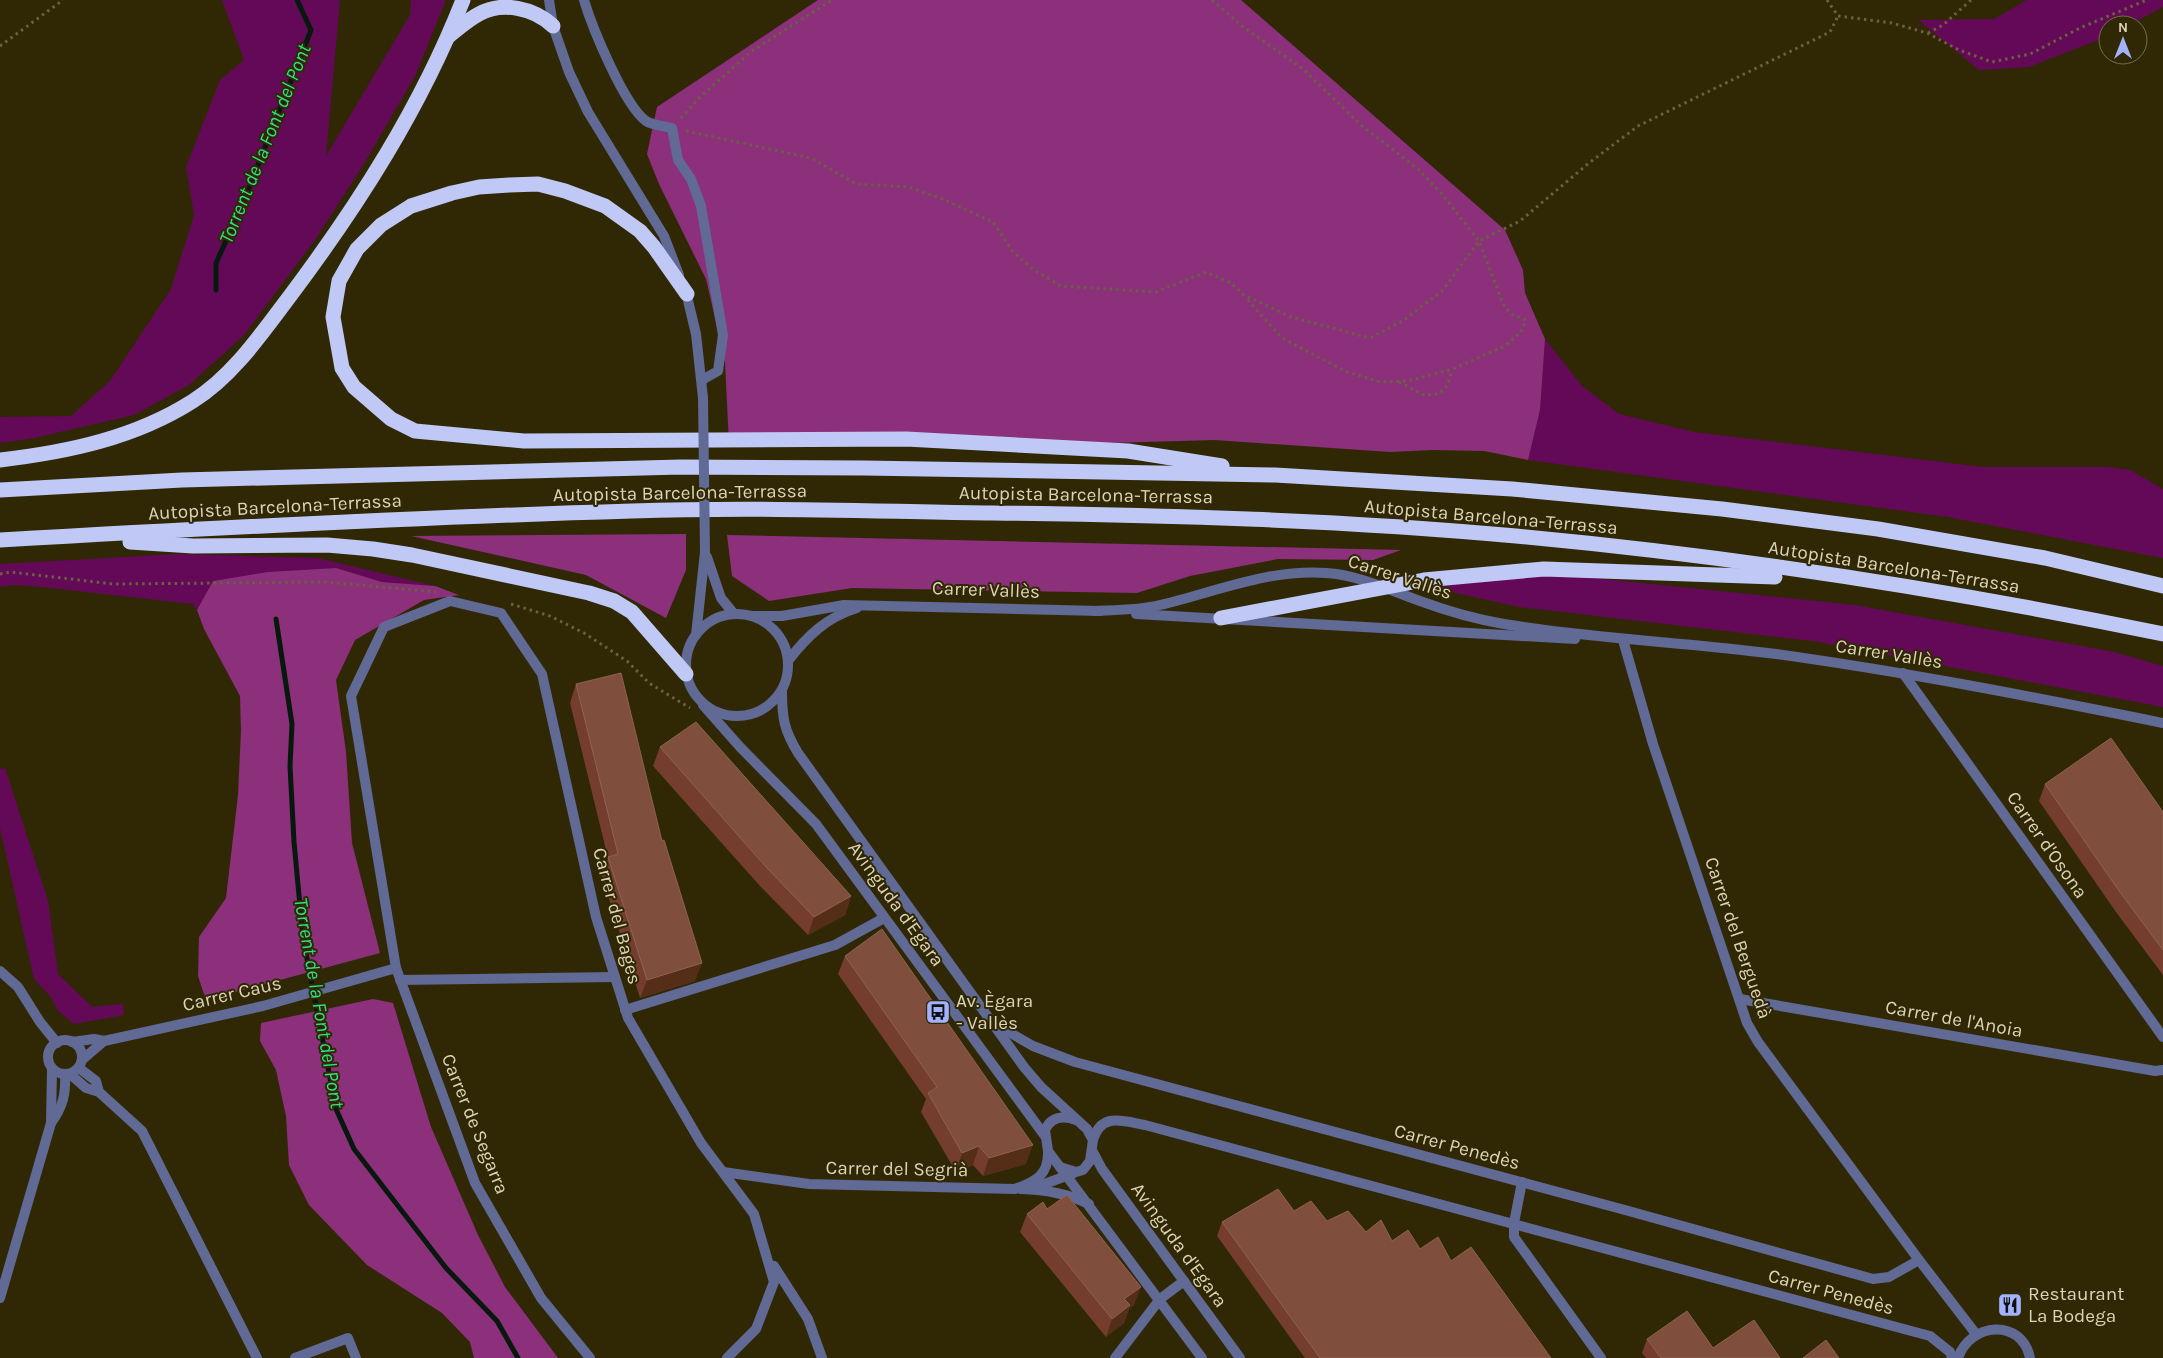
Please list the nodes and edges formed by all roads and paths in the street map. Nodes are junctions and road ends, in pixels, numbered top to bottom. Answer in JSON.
{"nodes":[{"id":1,"x":63,"y":0,"type":"edge"},
{"id":2,"x":463,"y":0,"type":"edge"},
{"id":3,"x":549,"y":0,"type":"edge"},
{"id":4,"x":584,"y":0,"type":"edge"},
{"id":5,"x":832,"y":0,"type":"edge"},
{"id":6,"x":1212,"y":0,"type":"edge"},
{"id":7,"x":1827,"y":0,"type":"edge"},
{"id":8,"x":1971,"y":0,"type":"edge"},
{"id":9,"x":2147,"y":0,"type":"edge"},
{"id":10,"x":1838,"y":16,"type":"junction"},
{"id":11,"x":553,"y":26,"type":"junction"},
{"id":12,"x":1927,"y":33,"type":"junction"},
{"id":13,"x":449,"y":36,"type":"junction"},
{"id":14,"x":0,"y":46,"type":"edge"},
{"id":15,"x":672,"y":128,"type":"junction"},
{"id":16,"x":1479,"y":241,"type":"junction"},
{"id":17,"x":687,"y":294,"type":"junction"},
{"id":18,"x":1244,"y":295,"type":"junction"},
{"id":19,"x":1453,"y":369,"type":"junction"},
{"id":20,"x":702,"y":380,"type":"junction"},
{"id":21,"x":1398,"y":381,"type":"junction"},
{"id":22,"x":0,"y":460,"type":"edge"},
{"id":23,"x":1276,"y":475,"type":"junction"},
{"id":24,"x":0,"y":490,"type":"edge"},
{"id":25,"x":57,"y":537,"type":"junction"},
{"id":26,"x":0,"y":540,"type":"edge"},
{"id":27,"x":705,"y":552,"type":"junction"},
{"id":28,"x":0,"y":574,"type":"edge"},
{"id":29,"x":1854,"y":580,"type":"junction"},
{"id":30,"x":2163,"y":586,"type":"edge"},
{"id":31,"x":1384,"y":588,"type":"junction"},
{"id":32,"x":442,"y":592,"type":"dead end"},
{"id":33,"x":450,"y":601,"type":"joint"},
{"id":34,"x":506,"y":603,"type":"dead end"},
{"id":35,"x":875,"y":605,"type":"junction"},
{"id":36,"x":1095,"y":611,"type":"junction"},
{"id":37,"x":734,"y":614,"type":"junction"},
{"id":38,"x":752,"y":616,"type":"junction"},
{"id":39,"x":1221,"y":618,"type":"junction"},
{"id":40,"x":2163,"y":634,"type":"edge"},
{"id":41,"x":696,"y":635,"type":"junction"},
{"id":42,"x":1606,"y":638,"type":"junction"},
{"id":43,"x":1623,"y":640,"type":"junction"},
{"id":44,"x":788,"y":661,"type":"junction"},
{"id":45,"x":1903,"y":673,"type":"junction"},
{"id":46,"x":686,"y":674,"type":"junction"},
{"id":47,"x":782,"y":691,"type":"junction"},
{"id":48,"x":703,"y":704,"type":"junction"},
{"id":49,"x":692,"y":710,"type":"dead end"},
{"id":50,"x":2163,"y":723,"type":"edge"},
{"id":51,"x":884,"y":918,"type":"junction"},
{"id":52,"x":396,"y":968,"type":"junction"},
{"id":53,"x":0,"y":971,"type":"edge"},
{"id":54,"x":615,"y":977,"type":"junction"},
{"id":55,"x":400,"y":980,"type":"junction"},
{"id":56,"x":1740,"y":1000,"type":"junction"},
{"id":57,"x":626,"y":1010,"type":"junction"},
{"id":58,"x":990,"y":1021,"type":"junction"},
{"id":59,"x":2163,"y":1037,"type":"edge"},
{"id":60,"x":72,"y":1042,"type":"junction"},
{"id":61,"x":104,"y":1042,"type":"junction"},
{"id":62,"x":57,"y":1043,"type":"junction"},
{"id":63,"x":52,"y":1069,"type":"junction"},
{"id":64,"x":74,"y":1069,"type":"junction"},
{"id":65,"x":2163,"y":1070,"type":"edge"},
{"id":66,"x":1079,"y":1122,"type":"junction"},
{"id":67,"x":51,"y":1123,"type":"junction"},
{"id":68,"x":1045,"y":1136,"type":"junction"},
{"id":69,"x":1093,"y":1140,"type":"junction"},
{"id":70,"x":1048,"y":1151,"type":"junction"},
{"id":71,"x":1093,"y":1152,"type":"junction"},
{"id":72,"x":723,"y":1172,"type":"junction"},
{"id":73,"x":1071,"y":1174,"type":"junction"},
{"id":74,"x":1522,"y":1182,"type":"junction"},
{"id":75,"x":1015,"y":1188,"type":"junction"},
{"id":76,"x":1031,"y":1189,"type":"junction"},
{"id":77,"x":1090,"y":1205,"type":"junction"},
{"id":78,"x":1514,"y":1223,"type":"junction"},
{"id":79,"x":767,"y":1256,"type":"junction"},
{"id":80,"x":1919,"y":1260,"type":"junction"},
{"id":81,"x":1184,"y":1281,"type":"junction"},
{"id":82,"x":0,"y":1298,"type":"edge"},
{"id":83,"x":1160,"y":1299,"type":"junction"},
{"id":84,"x":1976,"y":1334,"type":"junction"},
{"id":85,"x":257,"y":1358,"type":"edge"},
{"id":86,"x":295,"y":1358,"type":"edge"},
{"id":87,"x":356,"y":1358,"type":"edge"},
{"id":88,"x":590,"y":1358,"type":"edge"},
{"id":89,"x":727,"y":1358,"type":"edge"},
{"id":90,"x":822,"y":1358,"type":"edge"},
{"id":91,"x":1115,"y":1358,"type":"edge"},
{"id":92,"x":1202,"y":1358,"type":"edge"},
{"id":93,"x":1240,"y":1358,"type":"edge"},
{"id":94,"x":1601,"y":1358,"type":"edge"},
{"id":95,"x":1952,"y":1358,"type":"edge"},
{"id":96,"x":1958,"y":1358,"type":"edge"},
{"id":97,"x":2030,"y":1358,"type":"edge"}],
"edges":[{"from":1,"to":14,"type":"path"},
{"from":2,"to":13,"type":"highway"},
{"from":3,"to":11,"type":"street"},
{"from":4,"to":15,"type":"street"},
{"from":5,"to":15,"type":"path"},
{"from":6,"to":16,"type":"path"},
{"from":7,"to":10,"type":"path"},
{"from":8,"to":12,"type":"path"},
{"from":9,"to":12,"type":"path"},
{"from":10,"to":12,"type":"path"},
{"from":10,"to":16,"type":"path"},
{"from":11,"to":13,"type":"highway"},
{"from":11,"to":17,"type":"street"},
{"from":13,"to":22,"type":"highway"},
{"from":15,"to":18,"type":"path"},
{"from":15,"to":20,"type":"street"},
{"from":16,"to":18,"type":"path"},
{"from":16,"to":19,"type":"path"},
{"from":17,"to":20,"type":"street"},
{"from":17,"to":23,"type":"highway"},
{"from":18,"to":21,"type":"path"},
{"from":19,"to":21,"type":"path"},
{"from":19,"to":21,"type":"path"},
{"from":20,"to":27,"type":"street","bridge":true},
{"from":23,"to":24,"type":"highway","name":"Autopista Barcelona-Terrassa"},
{"from":23,"to":30,"type":"highway","name":"Autopista Barcelona-Terrassa"},
{"from":25,"to":26,"type":"highway","name":"Autopista Barcelona-Terrassa"},
{"from":25,"to":29,"type":"highway","name":"Autopista Barcelona-Terrassa"},
{"from":25,"to":46,"type":"highway"},
{"from":27,"to":37,"type":"street"},
{"from":27,"to":41,"type":"street"},
{"from":28,"to":32,"type":"path"},
{"from":29,"to":31,"type":"highway"},
{"from":29,"to":40,"type":"highway","name":"Autopista Barcelona-Terrassa"},
{"from":31,"to":36,"type":"street","name":"Carrer Vallès"},
{"from":31,"to":39,"type":"highway"},
{"from":31,"to":42,"type":"street","name":"Carrer Vallès"},
{"from":33,"to":52,"type":"street","name":"Carrer de Segarra"},
{"from":33,"to":54,"type":"street","name":"Carrer del Bages"},
{"from":34,"to":49,"type":"path"},
{"from":35,"to":36,"type":"street","name":"Carrer Vallès"},
{"from":35,"to":38,"type":"street","name":"Carrer Vallès"},
{"from":35,"to":44,"type":"street","name":"Carrer Vallès"},
{"from":36,"to":39,"type":"street","name":"Carrer Vallès"},
{"from":37,"to":38,"type":"street"},
{"from":37,"to":41,"type":"street"},
{"from":38,"to":44,"type":"street"},
{"from":39,"to":42,"type":"street","name":"Carrer Vallès"},
{"from":41,"to":46,"type":"street"},
{"from":42,"to":43,"type":"street","name":"Carrer Vallès"},
{"from":43,"to":45,"type":"street","name":"Carrer Vallès"},
{"from":43,"to":56,"type":"street","name":"Carrer del Berguedà"},
{"from":44,"to":47,"type":"street"},
{"from":45,"to":50,"type":"street","name":"Carrer Vallès"},
{"from":45,"to":59,"type":"street","name":"Carrer d'Osona"},
{"from":46,"to":48,"type":"street"},
{"from":47,"to":48,"type":"street"},
{"from":47,"to":58,"type":"street","name":"Avinguda d'Egara"},
{"from":48,"to":51,"type":"street","name":"Avinguda d'Egara"},
{"from":51,"to":57,"type":"street"},
{"from":51,"to":68,"type":"street","name":"Avinguda d'Egara"},
{"from":52,"to":55,"type":"street","name":"Carrer de Segarra"},
{"from":52,"to":61,"type":"street","name":"Carrer Caus"},
{"from":53,"to":62,"type":"street"},
{"from":54,"to":55,"type":"street"},
{"from":54,"to":57,"type":"street","name":"Carrer del Bages"},
{"from":55,"to":88,"type":"street","name":"Carrer de Segarra"},
{"from":56,"to":65,"type":"street","name":"Carrer de l'Anoia"},
{"from":56,"to":80,"type":"street","name":"Carrer del Berguedà"},
{"from":57,"to":72,"type":"street","name":"Carrer del Bages"},
{"from":58,"to":66,"type":"street","name":"Avinguda d'Egara"},
{"from":58,"to":74,"type":"street","name":"Carrer Penedès"},
{"from":60,"to":61,"type":"street","name":"Carrer Caus"},
{"from":60,"to":62,"type":"street"},
{"from":60,"to":64,"type":"street"},
{"from":61,"to":64,"type":"street","name":"Carrer Caus"},
{"from":62,"to":63,"type":"street"},
{"from":63,"to":64,"type":"street"},
{"from":63,"to":67,"type":"street"},
{"from":64,"to":67,"type":"street"},
{"from":64,"to":85,"type":"street"},
{"from":66,"to":68,"type":"street"},
{"from":66,"to":69,"type":"street","name":"Avinguda d'Egara"},
{"from":67,"to":82,"type":"street"},
{"from":68,"to":70,"type":"street","name":"Avinguda d'Egara"},
{"from":69,"to":71,"type":"street","name":"Avinguda d'Egara"},
{"from":69,"to":78,"type":"street","name":"Carrer Penedès"},
{"from":70,"to":73,"type":"street","name":"Avinguda d'Egara"},
{"from":70,"to":75,"type":"street","name":"Carrer del Segrià"},
{"from":71,"to":73,"type":"street"},
{"from":71,"to":81,"type":"street","name":"Avinguda d'Egara"},
{"from":72,"to":75,"type":"street","name":"Carrer del Segrià"},
{"from":72,"to":79,"type":"street","name":"Carrer del Bages"},
{"from":73,"to":76,"type":"street"},
{"from":73,"to":77,"type":"street","name":"Avinguda d'Egara"},
{"from":74,"to":78,"type":"street"},
{"from":74,"to":80,"type":"street","name":"Carrer Penedès"},
{"from":75,"to":76,"type":"street"},
{"from":76,"to":77,"type":"street"},
{"from":77,"to":83,"type":"street","name":"Avinguda d'Egara"},
{"from":78,"to":94,"type":"street"},
{"from":78,"to":95,"type":"street","name":"Carrer Penedès"},
{"from":79,"to":89,"type":"street","name":"Carrer del Bages"},
{"from":79,"to":90,"type":"street","name":"Carrer del Bages"},
{"from":80,"to":84,"type":"street","name":"Carrer del Berguedà"},
{"from":81,"to":83,"type":"street"},
{"from":81,"to":93,"type":"street","name":"Avinguda d'Egara"},
{"from":83,"to":91,"type":"street"},
{"from":83,"to":92,"type":"street","name":"Avinguda d'Egara"},
{"from":84,"to":96,"type":"street"},
{"from":84,"to":97,"type":"street"},
{"from":86,"to":87,"type":"street"}]}
